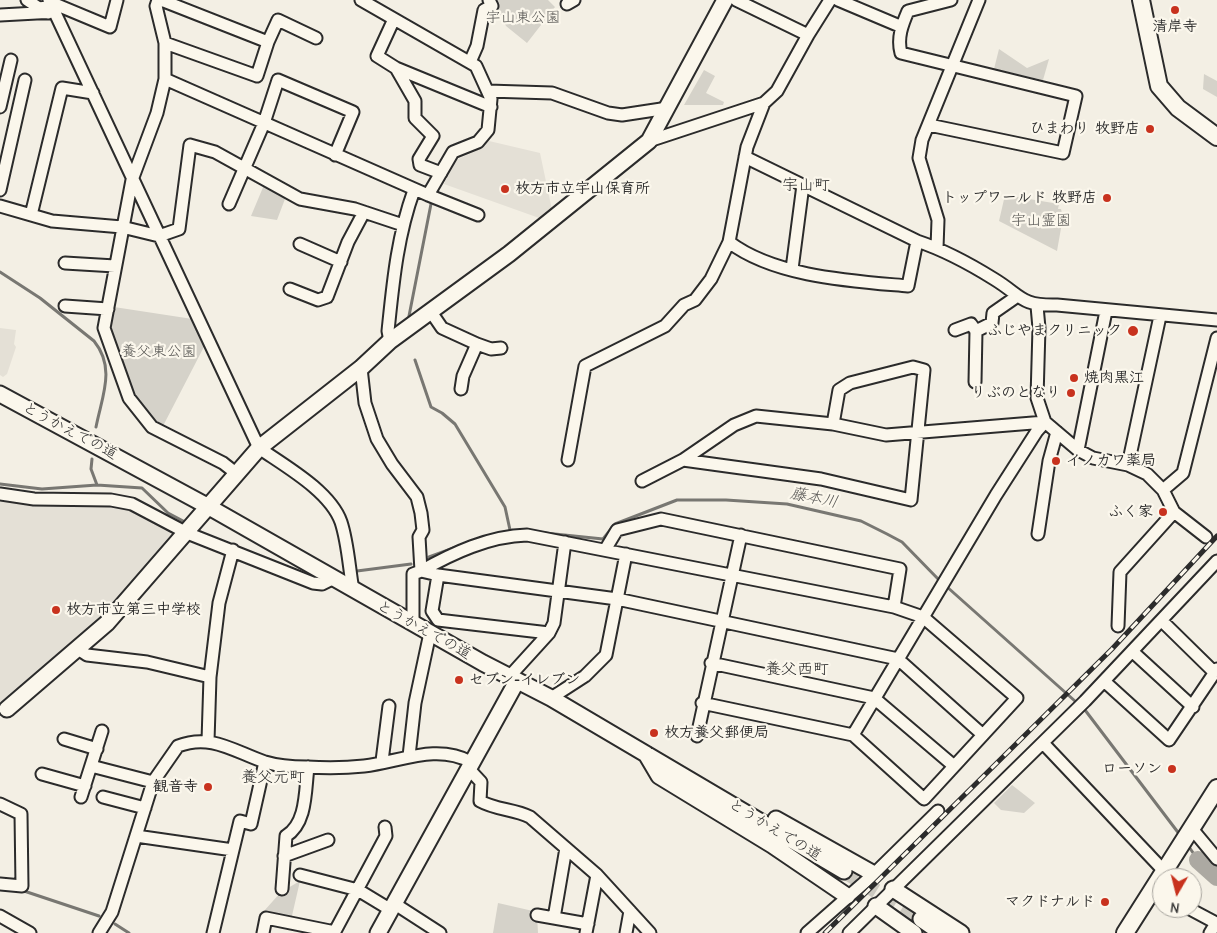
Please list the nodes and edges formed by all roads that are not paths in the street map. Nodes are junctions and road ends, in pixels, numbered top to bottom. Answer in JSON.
{"nodes":[{"id":1,"x":27,"y":0,"type":"edge"},
{"id":2,"x":117,"y":0,"type":"edge"},
{"id":3,"x":159,"y":0,"type":"edge"},
{"id":4,"x":361,"y":0,"type":"edge"},
{"id":5,"x":489,"y":0,"type":"edge"},
{"id":6,"x":725,"y":0,"type":"edge"},
{"id":7,"x":736,"y":0,"type":"edge"},
{"id":8,"x":830,"y":0,"type":"edge"},
{"id":9,"x":838,"y":0,"type":"edge"},
{"id":10,"x":951,"y":0,"type":"edge"},
{"id":11,"x":979,"y":0,"type":"edge"},
{"id":12,"x":1141,"y":0,"type":"edge"},
{"id":13,"x":51,"y":7,"type":"edge"},
{"id":14,"x":0,"y":15,"type":"edge"},
{"id":15,"x":394,"y":19,"type":"junction"},
{"id":16,"x":902,"y":27,"type":"junction"},
{"id":17,"x":808,"y":35,"type":"junction"},
{"id":18,"x":316,"y":38,"type":"dead end"},
{"id":19,"x":268,"y":42,"type":"junction"},
{"id":20,"x":165,"y":43,"type":"junction"},
{"id":21,"x":11,"y":60,"type":"dead end"},
{"id":22,"x":470,"y":62,"type":"junction"},
{"id":23,"x":952,"y":67,"type":"junction"},
{"id":24,"x":396,"y":68,"type":"junction"},
{"id":25,"x":165,"y":79,"type":"junction"},
{"id":26,"x":25,"y":80,"type":"dead end"},
{"id":27,"x":488,"y":91,"type":"junction"},
{"id":28,"x":92,"y":93,"type":"junction"},
{"id":29,"x":764,"y":103,"type":"junction"},
{"id":30,"x":0,"y":107,"type":"edge"},
{"id":31,"x":490,"y":107,"type":"junction"},
{"id":32,"x":668,"y":108,"type":"junction"},
{"id":33,"x":264,"y":123,"type":"junction"},
{"id":34,"x":928,"y":125,"type":"junction"},
{"id":35,"x":1217,"y":137,"type":"edge"},
{"id":36,"x":650,"y":140,"type":"junction"},
{"id":37,"x":335,"y":155,"type":"junction"},
{"id":38,"x":745,"y":158,"type":"junction"},
{"id":39,"x":245,"y":167,"type":"junction"},
{"id":40,"x":441,"y":173,"type":"junction"},
{"id":41,"x":132,"y":180,"type":"junction"},
{"id":42,"x":802,"y":185,"type":"junction"},
{"id":43,"x":0,"y":190,"type":"edge"},
{"id":44,"x":414,"y":190,"type":"junction"},
{"id":45,"x":428,"y":195,"type":"junction"},
{"id":46,"x":229,"y":204,"type":"dead end"},
{"id":47,"x":0,"y":206,"type":"edge"},
{"id":48,"x":364,"y":212,"type":"junction"},
{"id":49,"x":31,"y":215,"type":"junction"},
{"id":50,"x":478,"y":216,"type":"dead end"},
{"id":51,"x":403,"y":225,"type":"junction"},
{"id":52,"x":122,"y":227,"type":"junction"},
{"id":53,"x":159,"y":236,"type":"junction"},
{"id":54,"x":917,"y":241,"type":"junction"},
{"id":55,"x":728,"y":242,"type":"junction"},
{"id":56,"x":300,"y":244,"type":"dead end"},
{"id":57,"x":937,"y":248,"type":"junction"},
{"id":58,"x":341,"y":262,"type":"junction"},
{"id":59,"x":65,"y":263,"type":"dead end"},
{"id":60,"x":115,"y":266,"type":"junction"},
{"id":61,"x":792,"y":269,"type":"junction"},
{"id":62,"x":290,"y":289,"type":"dead end"},
{"id":63,"x":1016,"y":297,"type":"junction"},
{"id":64,"x":65,"y":306,"type":"dead end"},
{"id":65,"x":1037,"y":306,"type":"junction"},
{"id":66,"x":108,"y":309,"type":"junction"},
{"id":67,"x":1106,"y":310,"type":"junction"},
{"id":68,"x":430,"y":312,"type":"junction"},
{"id":69,"x":1160,"y":316,"type":"junction"},
{"id":70,"x":1217,"y":320,"type":"edge"},
{"id":71,"x":955,"y":330,"type":"dead end"},
{"id":72,"x":976,"y":331,"type":"junction"},
{"id":73,"x":1217,"y":338,"type":"edge"},
{"id":74,"x":390,"y":341,"type":"junction"},
{"id":75,"x":478,"y":344,"type":"junction"},
{"id":76,"x":501,"y":348,"type":"dead end"},
{"id":77,"x":361,"y":368,"type":"junction"},
{"id":78,"x":976,"y":382,"type":"dead end"},
{"id":79,"x":461,"y":389,"type":"dead end"},
{"id":80,"x":0,"y":394,"type":"edge"},
{"id":81,"x":1046,"y":422,"type":"junction"},
{"id":82,"x":833,"y":424,"type":"junction"},
{"id":83,"x":1057,"y":432,"type":"junction"},
{"id":84,"x":918,"y":433,"type":"junction"},
{"id":85,"x":259,"y":448,"type":"junction"},
{"id":86,"x":1078,"y":450,"type":"junction"},
{"id":87,"x":568,"y":460,"type":"dead end"},
{"id":88,"x":683,"y":460,"type":"junction"},
{"id":89,"x":1128,"y":464,"type":"junction"},
{"id":90,"x":238,"y":474,"type":"junction"},
{"id":91,"x":642,"y":481,"type":"dead end"},
{"id":92,"x":1163,"y":490,"type":"junction"},
{"id":93,"x":0,"y":494,"type":"edge"},
{"id":94,"x":209,"y":507,"type":"junction"},
{"id":95,"x":1174,"y":512,"type":"junction"},
{"id":96,"x":187,"y":534,"type":"junction"},
{"id":97,"x":741,"y":534,"type":"junction"},
{"id":98,"x":1038,"y":534,"type":"dead end"},
{"id":99,"x":1206,"y":537,"type":"dead end"},
{"id":100,"x":565,"y":542,"type":"junction"},
{"id":101,"x":233,"y":550,"type":"junction"},
{"id":102,"x":605,"y":550,"type":"junction"},
{"id":103,"x":626,"y":554,"type":"junction"},
{"id":104,"x":1217,"y":561,"type":"edge"},
{"id":105,"x":421,"y":571,"type":"junction"},
{"id":106,"x":438,"y":575,"type":"junction"},
{"id":107,"x":1212,"y":575,"type":"edge"},
{"id":108,"x":732,"y":576,"type":"junction"},
{"id":109,"x":334,"y":578,"type":"junction"},
{"id":110,"x":353,"y":590,"type":"junction"},
{"id":111,"x":558,"y":591,"type":"junction"},
{"id":112,"x":617,"y":599,"type":"junction"},
{"id":113,"x":894,"y":607,"type":"junction"},
{"id":114,"x":923,"y":617,"type":"junction"},
{"id":115,"x":720,"y":621,"type":"junction"},
{"id":116,"x":1162,"y":621,"type":"junction"},
{"id":117,"x":413,"y":624,"type":"junction"},
{"id":118,"x":1118,"y":626,"type":"dead end"},
{"id":119,"x":430,"y":633,"type":"junction"},
{"id":120,"x":549,"y":633,"type":"junction"},
{"id":121,"x":78,"y":649,"type":"junction"},
{"id":122,"x":1133,"y":652,"type":"junction"},
{"id":123,"x":898,"y":658,"type":"junction"},
{"id":124,"x":711,"y":663,"type":"junction"},
{"id":125,"x":1216,"y":670,"type":"edge"},
{"id":126,"x":210,"y":677,"type":"junction"},
{"id":127,"x":513,"y":679,"type":"junction"},
{"id":128,"x":1104,"y":681,"type":"junction"},
{"id":129,"x":551,"y":698,"type":"junction"},
{"id":130,"x":874,"y":698,"type":"junction"},
{"id":131,"x":702,"y":702,"type":"junction"},
{"id":132,"x":389,"y":706,"type":"dead end"},
{"id":133,"x":1193,"y":707,"type":"junction"},
{"id":134,"x":2,"y":711,"type":"edge"},
{"id":135,"x":102,"y":731,"type":"dead end"},
{"id":136,"x":853,"y":735,"type":"junction"},
{"id":137,"x":983,"y":735,"type":"junction"},
{"id":138,"x":696,"y":736,"type":"dead end"},
{"id":139,"x":64,"y":739,"type":"dead end"},
{"id":140,"x":208,"y":741,"type":"junction"},
{"id":141,"x":1043,"y":743,"type":"junction"},
{"id":142,"x":97,"y":749,"type":"junction"},
{"id":143,"x":645,"y":753,"type":"junction"},
{"id":144,"x":409,"y":756,"type":"junction"},
{"id":145,"x":382,"y":761,"type":"junction"},
{"id":146,"x":265,"y":762,"type":"junction"},
{"id":147,"x":469,"y":765,"type":"junction"},
{"id":148,"x":91,"y":766,"type":"junction"},
{"id":149,"x":954,"y":766,"type":"junction"},
{"id":150,"x":308,"y":767,"type":"junction"},
{"id":151,"x":42,"y":774,"type":"dead end"},
{"id":152,"x":153,"y":782,"type":"junction"},
{"id":153,"x":85,"y":786,"type":"junction"},
{"id":154,"x":1217,"y":788,"type":"edge"},
{"id":155,"x":82,"y":797,"type":"dead end"},
{"id":156,"x":103,"y":797,"type":"dead end"},
{"id":157,"x":0,"y":804,"type":"edge"},
{"id":158,"x":145,"y":808,"type":"junction"},
{"id":159,"x":938,"y":811,"type":"dead end"},
{"id":160,"x":385,"y":827,"type":"dead end"},
{"id":161,"x":136,"y":836,"type":"junction"},
{"id":162,"x":1187,"y":839,"type":"junction"},
{"id":163,"x":328,"y":840,"type":"dead end"},
{"id":164,"x":566,"y":848,"type":"junction"},
{"id":165,"x":233,"y":850,"type":"junction"},
{"id":166,"x":284,"y":856,"type":"junction"},
{"id":167,"x":1217,"y":859,"type":"edge"},
{"id":168,"x":1161,"y":868,"type":"edge"},
{"id":169,"x":1166,"y":868,"type":"edge"},
{"id":170,"x":844,"y":871,"type":"tunnel mouth"},
{"id":171,"x":874,"y":874,"type":"junction"},
{"id":172,"x":597,"y":875,"type":"junction"},
{"id":173,"x":300,"y":876,"type":"dead end"},
{"id":174,"x":0,"y":884,"type":"edge"},
{"id":175,"x":282,"y":889,"type":"dead end"},
{"id":176,"x":893,"y":889,"type":"junction"},
{"id":177,"x":358,"y":890,"type":"junction"},
{"id":178,"x":847,"y":896,"type":"junction"},
{"id":179,"x":1152,"y":899,"type":"edge"},
{"id":180,"x":876,"y":906,"type":"junction"},
{"id":181,"x":393,"y":907,"type":"junction"},
{"id":182,"x":630,"y":912,"type":"junction"},
{"id":183,"x":537,"y":915,"type":"dead end"},
{"id":184,"x":0,"y":916,"type":"edge"},
{"id":185,"x":1202,"y":916,"type":"edge"},
{"id":186,"x":554,"y":918,"type":"junction"},
{"id":187,"x":921,"y":919,"type":"tunnel mouth"},
{"id":188,"x":587,"y":928,"type":"edge"},
{"id":189,"x":1214,"y":929,"type":"edge"},
{"id":190,"x":30,"y":933,"type":"edge"},
{"id":191,"x":98,"y":933,"type":"edge"},
{"id":192,"x":214,"y":933,"type":"edge"},
{"id":193,"x":263,"y":933,"type":"edge"},
{"id":194,"x":334,"y":933,"type":"edge"},
{"id":195,"x":378,"y":933,"type":"edge"},
{"id":196,"x":440,"y":933,"type":"edge"},
{"id":197,"x":626,"y":933,"type":"edge"},
{"id":198,"x":650,"y":933,"type":"edge"},
{"id":199,"x":807,"y":933,"type":"edge"},
{"id":200,"x":849,"y":933,"type":"edge"},
{"id":201,"x":914,"y":933,"type":"edge"},
{"id":202,"x":941,"y":933,"type":"edge"},
{"id":203,"x":961,"y":933,"type":"edge"},
{"id":204,"x":1125,"y":933,"type":"edge"}],
"edges":[{"from":1,"to":13,"type":"street"},
{"from":2,"to":13,"type":"street"},
{"from":3,"to":19,"type":"street"},
{"from":3,"to":20,"type":"street"},
{"from":4,"to":15,"type":"street"},
{"from":5,"to":22,"type":"street"},
{"from":6,"to":32,"type":"street"},
{"from":7,"to":17,"type":"street"},
{"from":8,"to":17,"type":"street"},
{"from":9,"to":16,"type":"street"},
{"from":10,"to":16,"type":"street"},
{"from":11,"to":23,"type":"street"},
{"from":12,"to":35,"type":"main road"},
{"from":13,"to":14,"type":"street"},
{"from":13,"to":28,"type":"street"},
{"from":15,"to":22,"type":"street"},
{"from":15,"to":24,"type":"street"},
{"from":16,"to":23,"type":"street"},
{"from":17,"to":29,"type":"street"},
{"from":18,"to":19,"type":"street"},
{"from":19,"to":20,"type":"street"},
{"from":20,"to":25,"type":"street"},
{"from":21,"to":30,"type":"street"},
{"from":22,"to":27,"type":"street"},
{"from":23,"to":34,"type":"street"},
{"from":23,"to":34,"type":"street"},
{"from":24,"to":31,"type":"street"},
{"from":24,"to":40,"type":"street"},
{"from":25,"to":33,"type":"street"},
{"from":25,"to":41,"type":"street"},
{"from":26,"to":43,"type":"street"},
{"from":27,"to":31,"type":"street"},
{"from":27,"to":32,"type":"street"},
{"from":28,"to":41,"type":"street"},
{"from":28,"to":49,"type":"street"},
{"from":29,"to":36,"type":"street"},
{"from":29,"to":38,"type":"street"},
{"from":31,"to":40,"type":"street"},
{"from":32,"to":36,"type":"street"},
{"from":33,"to":37,"type":"street"},
{"from":33,"to":37,"type":"street"},
{"from":33,"to":39,"type":"street"},
{"from":34,"to":57,"type":"street"},
{"from":36,"to":68,"type":"street"},
{"from":37,"to":44,"type":"street"},
{"from":38,"to":42,"type":"street"},
{"from":38,"to":55,"type":"street"},
{"from":39,"to":46,"type":"street"},
{"from":39,"to":48,"type":"street"},
{"from":39,"to":53,"type":"street"},
{"from":40,"to":45,"type":"street"},
{"from":41,"to":52,"type":"street"},
{"from":41,"to":53,"type":"street"},
{"from":42,"to":54,"type":"street"},
{"from":42,"to":61,"type":"street"},
{"from":44,"to":45,"type":"street"},
{"from":44,"to":51,"type":"street"},
{"from":45,"to":50,"type":"street"},
{"from":47,"to":49,"type":"street"},
{"from":48,"to":51,"type":"street"},
{"from":48,"to":58,"type":"street"},
{"from":49,"to":52,"type":"street"},
{"from":51,"to":74,"type":"street"},
{"from":52,"to":53,"type":"street"},
{"from":52,"to":60,"type":"street"},
{"from":53,"to":85,"type":"street"},
{"from":54,"to":57,"type":"street"},
{"from":54,"to":61,"type":"street"},
{"from":55,"to":61,"type":"street"},
{"from":55,"to":87,"type":"street"},
{"from":56,"to":58,"type":"street"},
{"from":57,"to":63,"type":"street"},
{"from":58,"to":62,"type":"street"},
{"from":59,"to":60,"type":"street"},
{"from":60,"to":66,"type":"street"},
{"from":63,"to":65,"type":"street"},
{"from":63,"to":72,"type":"street"},
{"from":64,"to":66,"type":"street"},
{"from":65,"to":67,"type":"street"},
{"from":65,"to":81,"type":"street"},
{"from":66,"to":90,"type":"street"},
{"from":67,"to":69,"type":"street"},
{"from":67,"to":86,"type":"street"},
{"from":68,"to":74,"type":"street"},
{"from":68,"to":75,"type":"street"},
{"from":69,"to":70,"type":"street"},
{"from":69,"to":89,"type":"street"},
{"from":71,"to":72,"type":"street"},
{"from":72,"to":78,"type":"street"},
{"from":73,"to":92,"type":"street"},
{"from":74,"to":77,"type":"street"},
{"from":75,"to":76,"type":"street"},
{"from":75,"to":79,"type":"street"},
{"from":77,"to":85,"type":"street"},
{"from":77,"to":105,"type":"street"},
{"from":80,"to":94,"type":"street","name":"とうかえでの道"},
{"from":81,"to":83,"type":"street"},
{"from":81,"to":84,"type":"street"},
{"from":81,"to":114,"type":"street"},
{"from":82,"to":84,"type":"street"},
{"from":82,"to":84,"type":"street"},
{"from":82,"to":88,"type":"street"},
{"from":83,"to":86,"type":"street"},
{"from":83,"to":98,"type":"street"},
{"from":84,"to":88,"type":"street"},
{"from":85,"to":90,"type":"street"},
{"from":85,"to":110,"type":"street"},
{"from":86,"to":89,"type":"street"},
{"from":88,"to":91,"type":"street"},
{"from":89,"to":92,"type":"street"},
{"from":90,"to":94,"type":"street"},
{"from":92,"to":95,"type":"street"},
{"from":93,"to":96,"type":"street"},
{"from":94,"to":96,"type":"street"},
{"from":94,"to":109,"type":"street","name":"とうかえでの道"},
{"from":95,"to":99,"type":"street"},
{"from":95,"to":118,"type":"street"},
{"from":96,"to":101,"type":"street"},
{"from":96,"to":121,"type":"street"},
{"from":97,"to":102,"type":"street"},
{"from":97,"to":108,"type":"street"},
{"from":97,"to":113,"type":"street"},
{"from":100,"to":102,"type":"street"},
{"from":100,"to":105,"type":"street"},
{"from":100,"to":111,"type":"street"},
{"from":101,"to":109,"type":"street"},
{"from":101,"to":126,"type":"street"},
{"from":102,"to":103,"type":"street"},
{"from":103,"to":108,"type":"street"},
{"from":103,"to":112,"type":"street"},
{"from":104,"to":107,"type":"street"},
{"from":105,"to":106,"type":"street"},
{"from":105,"to":117,"type":"street"},
{"from":106,"to":111,"type":"street"},
{"from":106,"to":120,"type":"street"},
{"from":107,"to":116,"type":"street"},
{"from":108,"to":113,"type":"street"},
{"from":108,"to":115,"type":"street"},
{"from":109,"to":110,"type":"street","name":"とうかえでの道"},
{"from":110,"to":117,"type":"street","name":"とうかえでの道"},
{"from":111,"to":112,"type":"street"},
{"from":111,"to":120,"type":"street"},
{"from":112,"to":115,"type":"street"},
{"from":112,"to":129,"type":"street"},
{"from":113,"to":114,"type":"street"},
{"from":114,"to":123,"type":"street"},
{"from":114,"to":137,"type":"street"},
{"from":115,"to":123,"type":"street"},
{"from":115,"to":124,"type":"street"},
{"from":116,"to":122,"type":"street"},
{"from":116,"to":125,"type":"street"},
{"from":117,"to":119,"type":"street","name":"とうかえでの道"},
{"from":119,"to":127,"type":"street","name":"とうかえでの道"},
{"from":119,"to":144,"type":"street"},
{"from":120,"to":127,"type":"street"},
{"from":121,"to":126,"type":"street"},
{"from":121,"to":134,"type":"street"},
{"from":122,"to":128,"type":"street"},
{"from":122,"to":133,"type":"street"},
{"from":123,"to":130,"type":"street"},
{"from":123,"to":137,"type":"street"},
{"from":124,"to":130,"type":"street"},
{"from":124,"to":131,"type":"street"},
{"from":125,"to":133,"type":"street"},
{"from":126,"to":140,"type":"street"},
{"from":127,"to":129,"type":"street","name":"とうかえでの道"},
{"from":127,"to":147,"type":"street"},
{"from":128,"to":133,"type":"street"},
{"from":128,"to":141,"type":"street"},
{"from":129,"to":143,"type":"street","name":"とうかえでの道"},
{"from":130,"to":136,"type":"street"},
{"from":130,"to":149,"type":"street"},
{"from":131,"to":136,"type":"street"},
{"from":131,"to":138,"type":"street"},
{"from":132,"to":145,"type":"street"},
{"from":135,"to":142,"type":"street"},
{"from":136,"to":149,"type":"street"},
{"from":137,"to":149,"type":"street"},
{"from":139,"to":142,"type":"street"},
{"from":140,"to":146,"type":"street"},
{"from":140,"to":152,"type":"street"},
{"from":141,"to":168,"type":"street"},
{"from":141,"to":176,"type":"street"},
{"from":142,"to":148,"type":"street"},
{"from":143,"to":170,"type":"street","name":"とうかえでの道"},
{"from":143,"to":171,"type":"street"},
{"from":143,"to":178,"type":"street"},
{"from":144,"to":145,"type":"street"},
{"from":144,"to":147,"type":"street"},
{"from":145,"to":150,"type":"street"},
{"from":146,"to":150,"type":"street"},
{"from":146,"to":165,"type":"street"},
{"from":147,"to":164,"type":"street"},
{"from":147,"to":181,"type":"street"},
{"from":148,"to":152,"type":"street"},
{"from":148,"to":153,"type":"street"},
{"from":150,"to":166,"type":"street"},
{"from":151,"to":153,"type":"street"},
{"from":152,"to":158,"type":"street"},
{"from":153,"to":155,"type":"street"},
{"from":154,"to":162,"type":"main road"},
{"from":156,"to":158,"type":"street"},
{"from":157,"to":174,"type":"street"},
{"from":158,"to":161,"type":"street"},
{"from":159,"to":171,"type":"street"},
{"from":160,"to":177,"type":"street"},
{"from":161,"to":165,"type":"street"},
{"from":161,"to":191,"type":"street"},
{"from":162,"to":167,"type":"street"},
{"from":162,"to":169,"type":"main road"},
{"from":163,"to":166,"type":"street"},
{"from":164,"to":172,"type":"street"},
{"from":164,"to":186,"type":"street"},
{"from":165,"to":192,"type":"street"},
{"from":166,"to":175,"type":"street"},
{"from":171,"to":178,"type":"street"},
{"from":172,"to":182,"type":"street"},
{"from":172,"to":188,"type":"street"},
{"from":173,"to":177,"type":"street"},
{"from":176,"to":180,"type":"street"},
{"from":176,"to":203,"type":"street"},
{"from":177,"to":181,"type":"street"},
{"from":177,"to":194,"type":"street"},
{"from":178,"to":199,"type":"street"},
{"from":179,"to":204,"type":"main road"},
{"from":180,"to":200,"type":"street"},
{"from":180,"to":201,"type":"street"},
{"from":181,"to":195,"type":"street"},
{"from":181,"to":196,"type":"street"},
{"from":182,"to":197,"type":"street"},
{"from":182,"to":198,"type":"street"},
{"from":183,"to":186,"type":"street"},
{"from":184,"to":190,"type":"street"},
{"from":185,"to":189,"type":"street"},
{"from":186,"to":188,"type":"street"},
{"from":187,"to":202,"type":"street"},
{"from":193,"to":194,"type":"street"}]}
